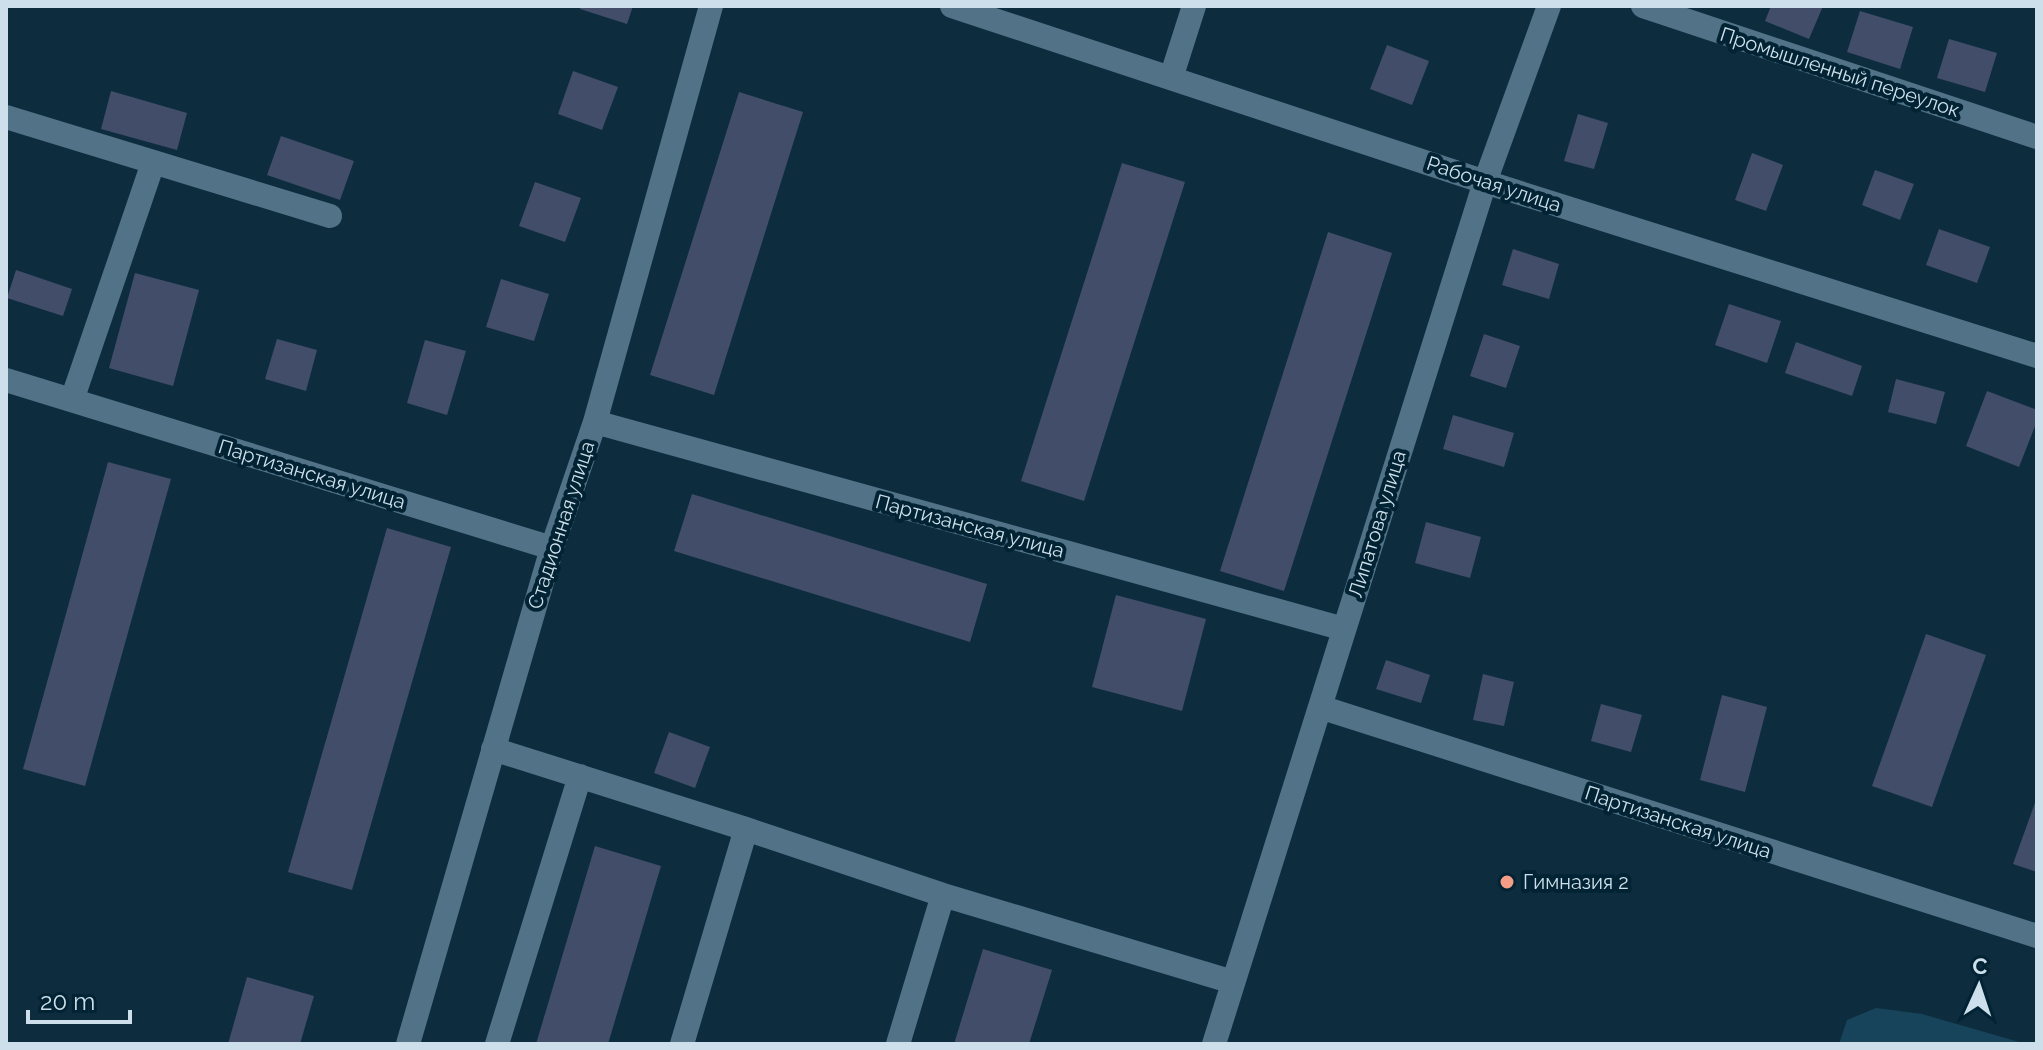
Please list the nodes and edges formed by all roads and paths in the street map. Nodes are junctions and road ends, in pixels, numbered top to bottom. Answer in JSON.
{"nodes":[{"id":1,"x":711,"y":6,"type":"edge"},
{"id":2,"x":952,"y":6,"type":"edge"},
{"id":3,"x":1194,"y":6,"type":"edge"},
{"id":4,"x":1549,"y":6,"type":"edge"},
{"id":5,"x":1643,"y":6,"type":"edge"},
{"id":6,"x":1171,"y":78,"type":"junction"},
{"id":7,"x":6,"y":117,"type":"edge"},
{"id":8,"x":2037,"y":137,"type":"edge"},
{"id":9,"x":153,"y":163,"type":"junction"},
{"id":10,"x":1485,"y":182,"type":"junction"},
{"id":11,"x":330,"y":216,"type":"dead end"},
{"id":12,"x":2037,"y":356,"type":"edge"},
{"id":13,"x":6,"y":380,"type":"edge"},
{"id":14,"x":72,"y":400,"type":"junction"},
{"id":15,"x":595,"y":422,"type":"junction"},
{"id":16,"x":552,"y":548,"type":"junction"},
{"id":17,"x":1344,"y":629,"type":"junction"},
{"id":18,"x":1320,"y":707,"type":"junction"},
{"id":19,"x":493,"y":749,"type":"junction"},
{"id":20,"x":580,"y":776,"type":"junction"},
{"id":21,"x":746,"y":829,"type":"junction"},
{"id":22,"x":943,"y":895,"type":"junction"},
{"id":23,"x":2037,"y":936,"type":"edge"},
{"id":24,"x":1233,"y":982,"type":"junction"},
{"id":25,"x":408,"y":1044,"type":"edge"},
{"id":26,"x":497,"y":1044,"type":"edge"},
{"id":27,"x":682,"y":1044,"type":"edge"},
{"id":28,"x":898,"y":1044,"type":"edge"},
{"id":29,"x":1214,"y":1044,"type":"edge"}],
"edges":[{"from":1,"to":15,"type":"street","name":"Стадионная улица"},
{"from":2,"to":6,"type":"street","name":"Рабочая улица"},
{"from":3,"to":6,"type":"street"},
{"from":4,"to":10,"type":"street","name":"Липатова улица"},
{"from":5,"to":8,"type":"street","name":"Промышленный переулок"},
{"from":6,"to":10,"type":"street","name":"Рабочая улица"},
{"from":7,"to":9,"type":"street"},
{"from":9,"to":11,"type":"street"},
{"from":9,"to":14,"type":"street"},
{"from":10,"to":12,"type":"street","name":"Рабочая улица"},
{"from":10,"to":17,"type":"street","name":"Липатова улица"},
{"from":13,"to":14,"type":"street","name":"Партизанская улица"},
{"from":14,"to":16,"type":"street","name":"Партизанская улица"},
{"from":15,"to":16,"type":"street","name":"Стадионная улица"},
{"from":15,"to":17,"type":"street","name":"Партизанская улица"},
{"from":16,"to":19,"type":"street","name":"Стадионная улица"},
{"from":17,"to":18,"type":"street","name":"Липатова улица"},
{"from":18,"to":23,"type":"street","name":"Партизанская улица"},
{"from":18,"to":24,"type":"street","name":"Липатова улица"},
{"from":19,"to":20,"type":"street"},
{"from":19,"to":25,"type":"street","name":"Стадионная улица"},
{"from":20,"to":21,"type":"street"},
{"from":20,"to":26,"type":"street"},
{"from":21,"to":22,"type":"street"},
{"from":21,"to":27,"type":"street"},
{"from":22,"to":24,"type":"street"},
{"from":22,"to":28,"type":"street"},
{"from":24,"to":29,"type":"street","name":"Липатова улица"}]}
